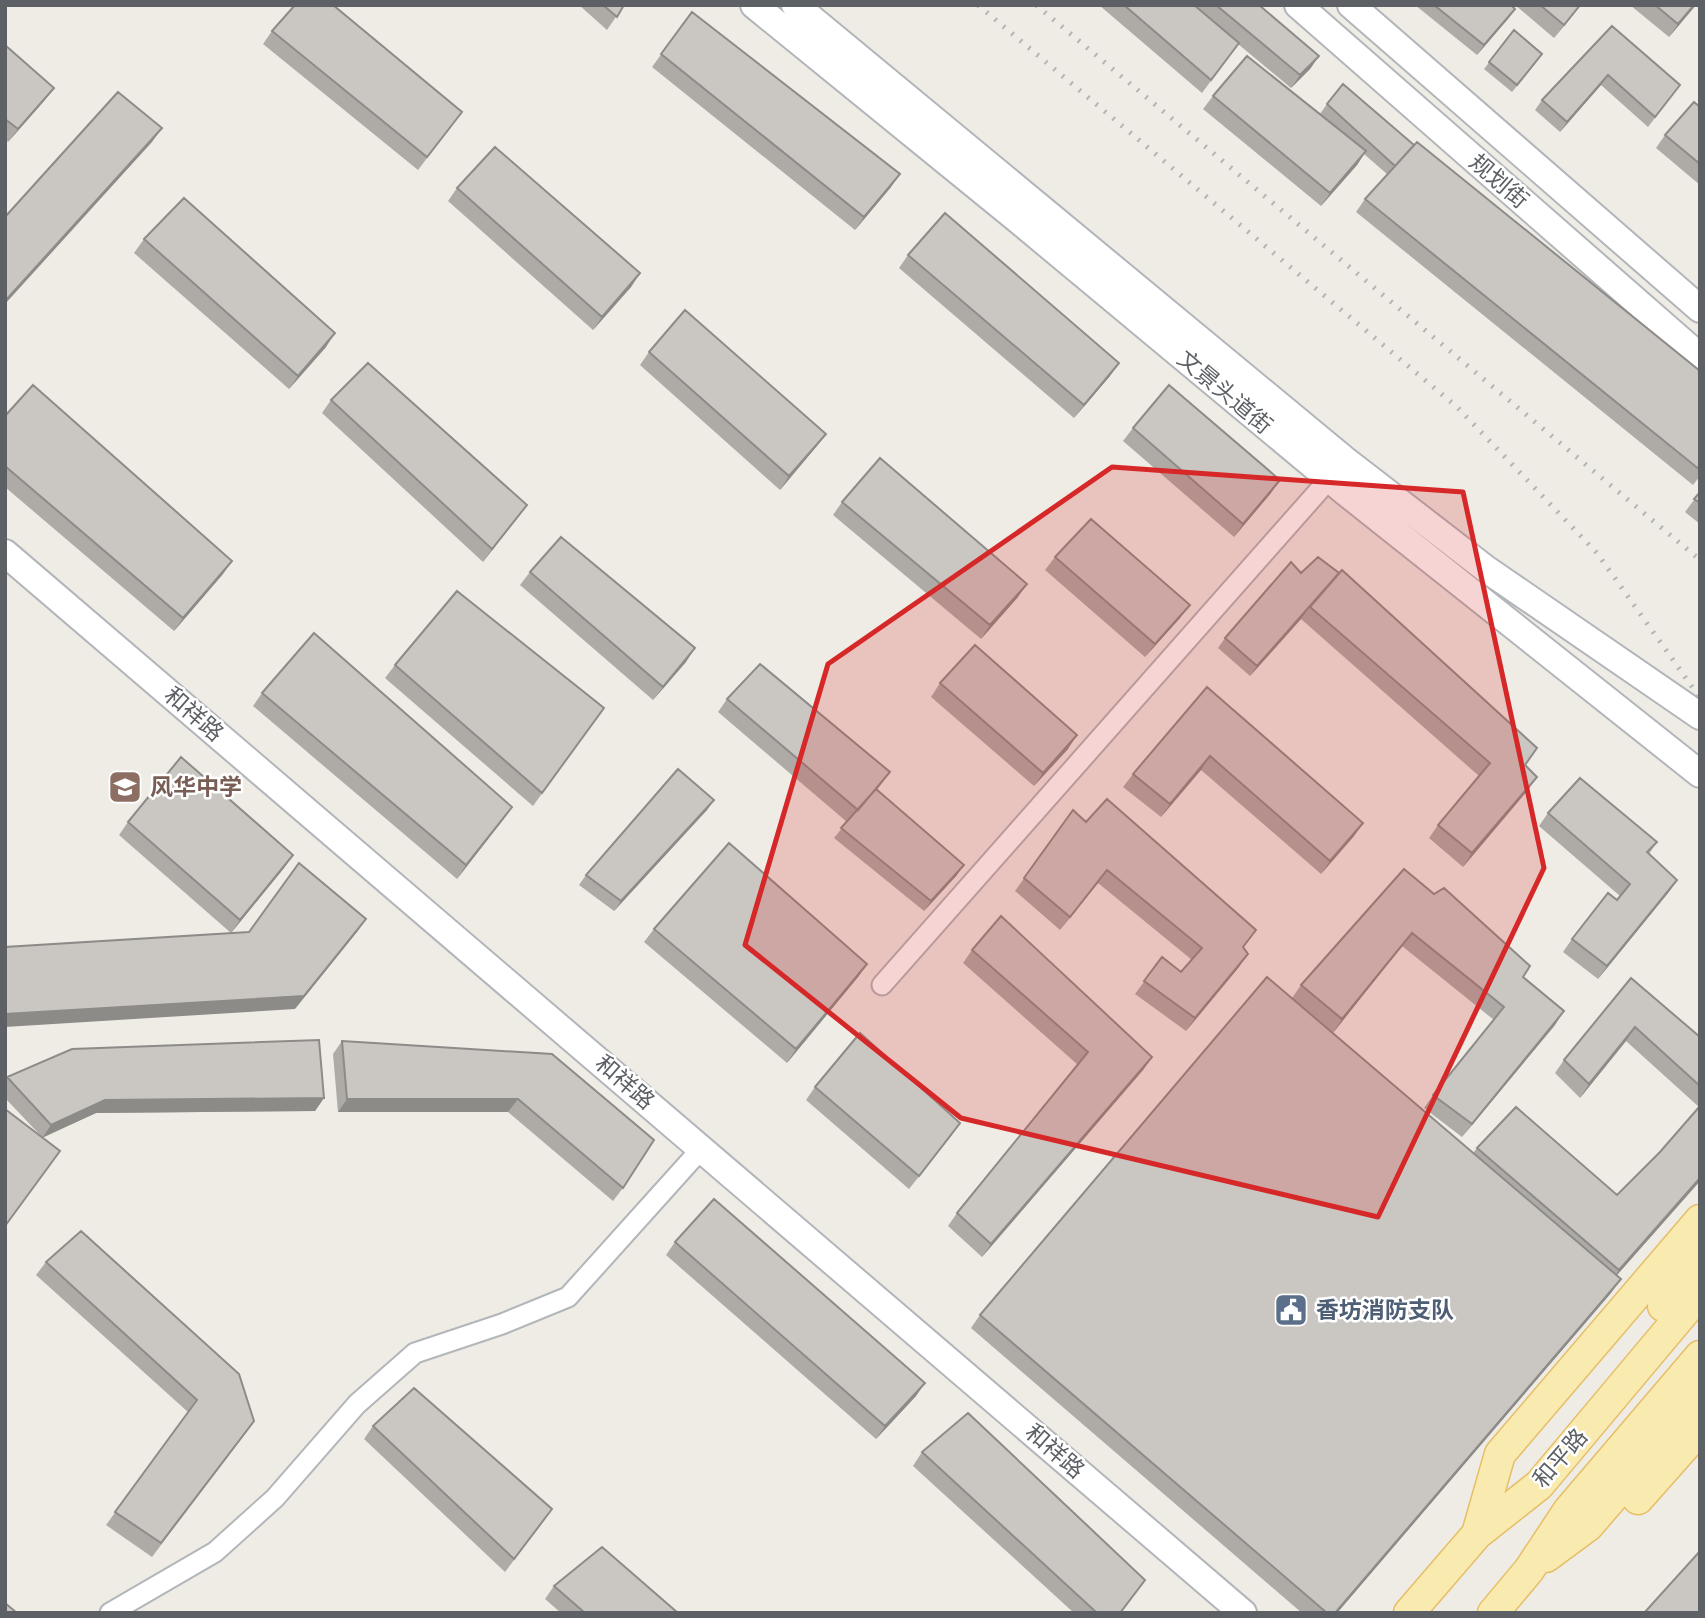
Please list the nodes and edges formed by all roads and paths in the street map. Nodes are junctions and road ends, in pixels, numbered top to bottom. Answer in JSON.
{"nodes":[{"id":1,"x":754,"y":5,"type":"edge"},
{"id":2,"x":795,"y":5,"type":"edge"},
{"id":3,"x":1298,"y":5,"type":"edge"},
{"id":4,"x":1351,"y":5,"type":"edge"},
{"id":5,"x":1700,"y":309,"type":"edge"},
{"id":6,"x":1700,"y":357,"type":"edge"},
{"id":7,"x":1337,"y":469,"type":"junction"},
{"id":8,"x":5,"y":553,"type":"edge"},
{"id":9,"x":1700,"y":716,"type":"edge"},
{"id":10,"x":1700,"y":774,"type":"edge"},
{"id":11,"x":882,"y":985,"type":"dead end"},
{"id":12,"x":702,"y":1148,"type":"junction"},
{"id":13,"x":1700,"y":1220,"type":"edge"},
{"id":14,"x":1700,"y":1261,"type":"edge"},
{"id":15,"x":1700,"y":1293,"type":"edge"},
{"id":16,"x":1700,"y":1356,"type":"edge"},
{"id":17,"x":1700,"y":1395,"type":"edge"},
{"id":18,"x":1700,"y":1429,"type":"edge"},
{"id":19,"x":1477,"y":1534,"type":"junction"},
{"id":20,"x":1529,"y":1570,"type":"junction"},
{"id":21,"x":110,"y":1613,"type":"edge"},
{"id":22,"x":1243,"y":1613,"type":"edge"},
{"id":23,"x":1409,"y":1613,"type":"edge"},
{"id":24,"x":1493,"y":1613,"type":"edge"}],
"edges":[{"from":1,"to":7,"type":"main road","name":"文景头道街"},
{"from":2,"to":7,"type":"main road","name":"文景头道街"},
{"from":3,"to":6,"type":"main road","name":"规划街"},
{"from":4,"to":5,"type":"main road","name":"规划街"},
{"from":7,"to":9,"type":"main road","name":"文景头道街"},
{"from":7,"to":10,"type":"main road","name":"文景头道街"},
{"from":7,"to":11,"type":"street"},
{"from":8,"to":12,"type":"main road","name":"和祥路"},
{"from":12,"to":21,"type":"street"},
{"from":12,"to":22,"type":"main road","name":"和祥路"},
{"from":13,"to":19,"type":"main road"},
{"from":14,"to":19,"type":"main road"},
{"from":15,"to":19,"type":"main road","name":"和平路"},
{"from":16,"to":20,"type":"main road","name":"和平路"},
{"from":17,"to":20,"type":"main road"},
{"from":18,"to":20,"type":"main road"},
{"from":19,"to":23,"type":"main road","name":"和平路"},
{"from":20,"to":24,"type":"main road","name":"和平路"}]}
